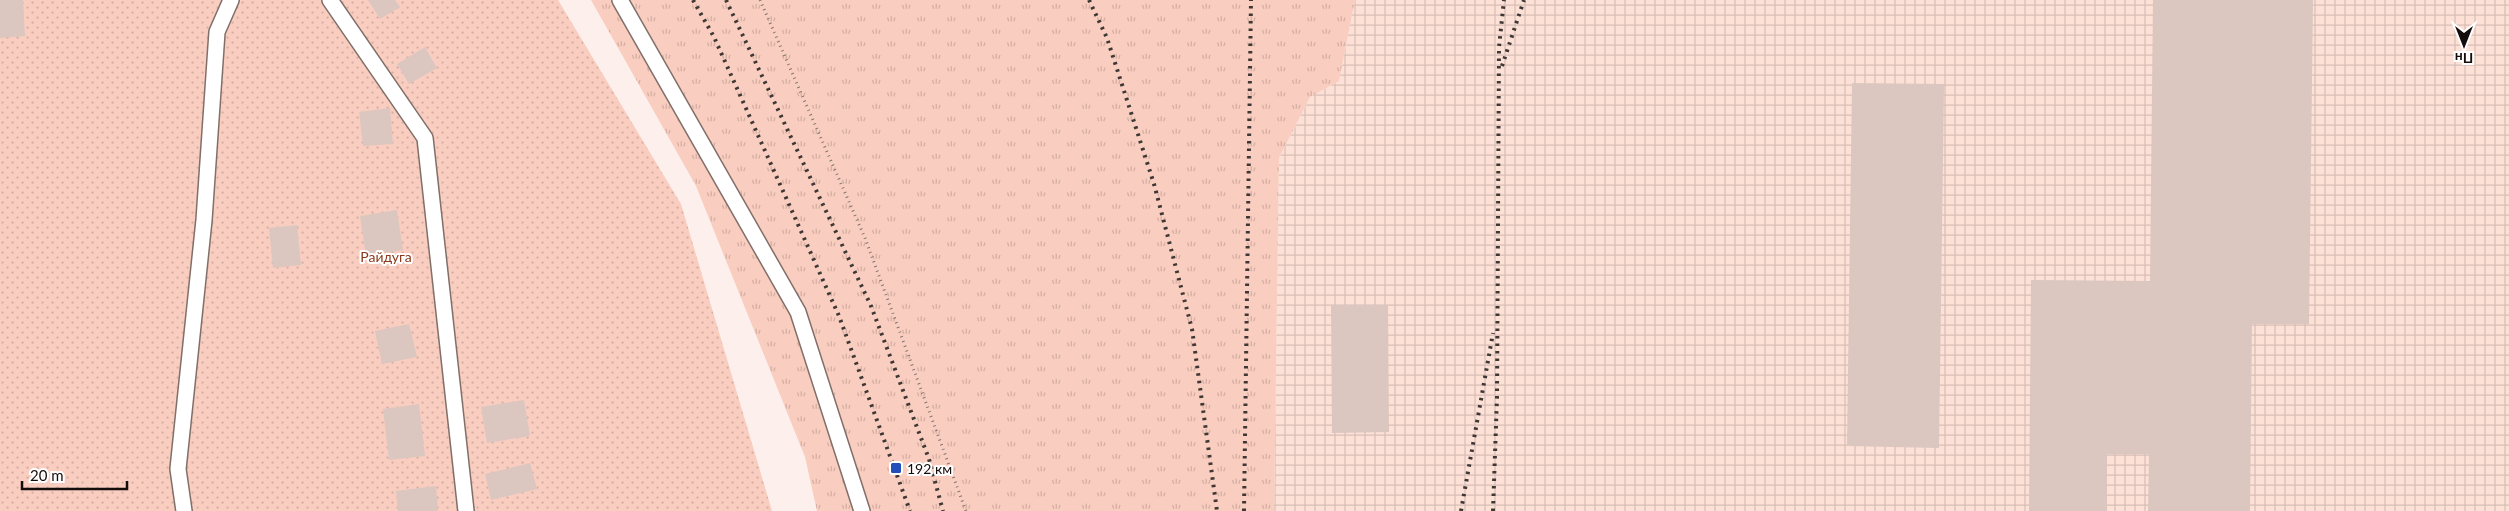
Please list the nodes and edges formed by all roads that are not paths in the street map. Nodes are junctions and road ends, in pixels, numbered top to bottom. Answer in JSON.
{"nodes":[{"id":1,"x":231,"y":0,"type":"edge"},
{"id":2,"x":330,"y":0,"type":"edge"},
{"id":3,"x":620,"y":0,"type":"edge"},
{"id":4,"x":184,"y":511,"type":"edge"},
{"id":5,"x":466,"y":511,"type":"edge"},
{"id":6,"x":862,"y":511,"type":"edge"}],
"edges":[{"from":1,"to":4,"type":"lane"},
{"from":2,"to":5,"type":"lane"},
{"from":3,"to":6,"type":"lane"}]}
